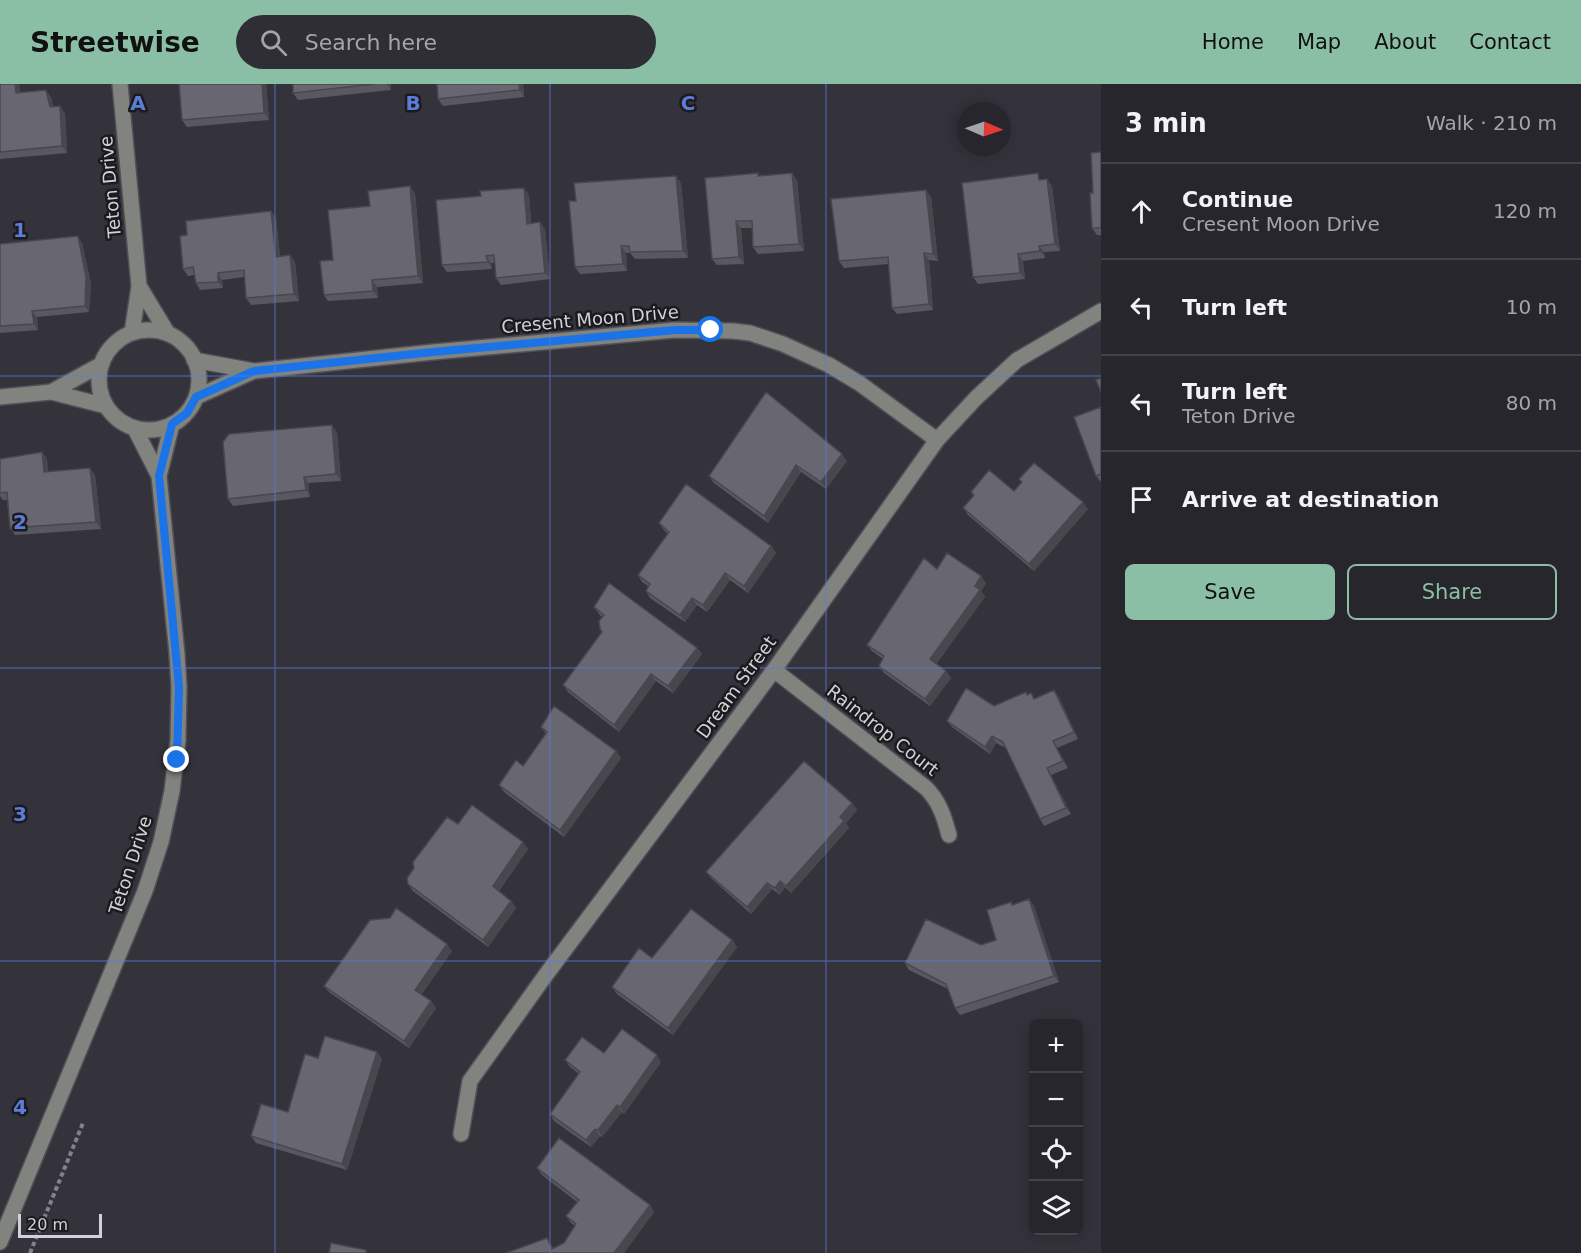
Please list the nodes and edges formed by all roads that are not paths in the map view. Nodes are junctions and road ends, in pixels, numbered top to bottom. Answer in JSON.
{"nodes":[{"id":1,"x":120,"y":84,"type":"edge"},
{"id":2,"x":139,"y":286,"type":"junction"},
{"id":3,"x":1101,"y":311,"type":"edge"},
{"id":4,"x":132,"y":333,"type":"junction"},
{"id":5,"x":168,"y":334,"type":"junction"},
{"id":6,"x":194,"y":360,"type":"junction"},
{"id":7,"x":102,"y":364,"type":"junction"},
{"id":8,"x":254,"y":371,"type":"junction"},
{"id":9,"x":51,"y":392,"type":"junction"},
{"id":10,"x":0,"y":397,"type":"edge"},
{"id":11,"x":196,"y":397,"type":"junction"},
{"id":12,"x":106,"y":406,"type":"junction"},
{"id":13,"x":172,"y":424,"type":"junction"},
{"id":14,"x":135,"y":429,"type":"junction"},
{"id":15,"x":937,"y":440,"type":"junction"},
{"id":16,"x":159,"y":476,"type":"junction"},
{"id":17,"x":774,"y":669,"type":"junction"},
{"id":18,"x":950,"y":835,"type":"dead end"},
{"id":19,"x":461,"y":1134,"type":"dead end"},
{"id":20,"x":0,"y":1242,"type":"edge"}],
"edges":[{"from":1,"to":2,"type":"street","name":"Teton Drive"},
{"from":2,"to":4,"type":"street","name":"Teton Drive"},
{"from":2,"to":5,"type":"street","name":"Teton Drive"},
{"from":3,"to":15,"type":"street","name":"Dream Street"},
{"from":4,"to":5,"type":"street"},
{"from":4,"to":7,"type":"street"},
{"from":5,"to":6,"type":"street"},
{"from":6,"to":8,"type":"street","name":"Cresent Moon Drive"},
{"from":6,"to":11,"type":"street"},
{"from":7,"to":9,"type":"street"},
{"from":7,"to":12,"type":"street"},
{"from":8,"to":11,"type":"street","name":"Cresent Moon Drive"},
{"from":8,"to":15,"type":"street","name":"Cresent Moon Drive"},
{"from":9,"to":10,"type":"street"},
{"from":9,"to":12,"type":"street"},
{"from":11,"to":13,"type":"street"},
{"from":12,"to":14,"type":"street"},
{"from":13,"to":14,"type":"street"},
{"from":13,"to":16,"type":"street","name":"Teton Drive"},
{"from":14,"to":16,"type":"street","name":"Teton Drive"},
{"from":15,"to":17,"type":"street","name":"Dream Street"},
{"from":16,"to":20,"type":"street","name":"Teton Drive"},
{"from":17,"to":18,"type":"street","name":"Raindrop Court"},
{"from":17,"to":19,"type":"street","name":"Dream Street"}]}
